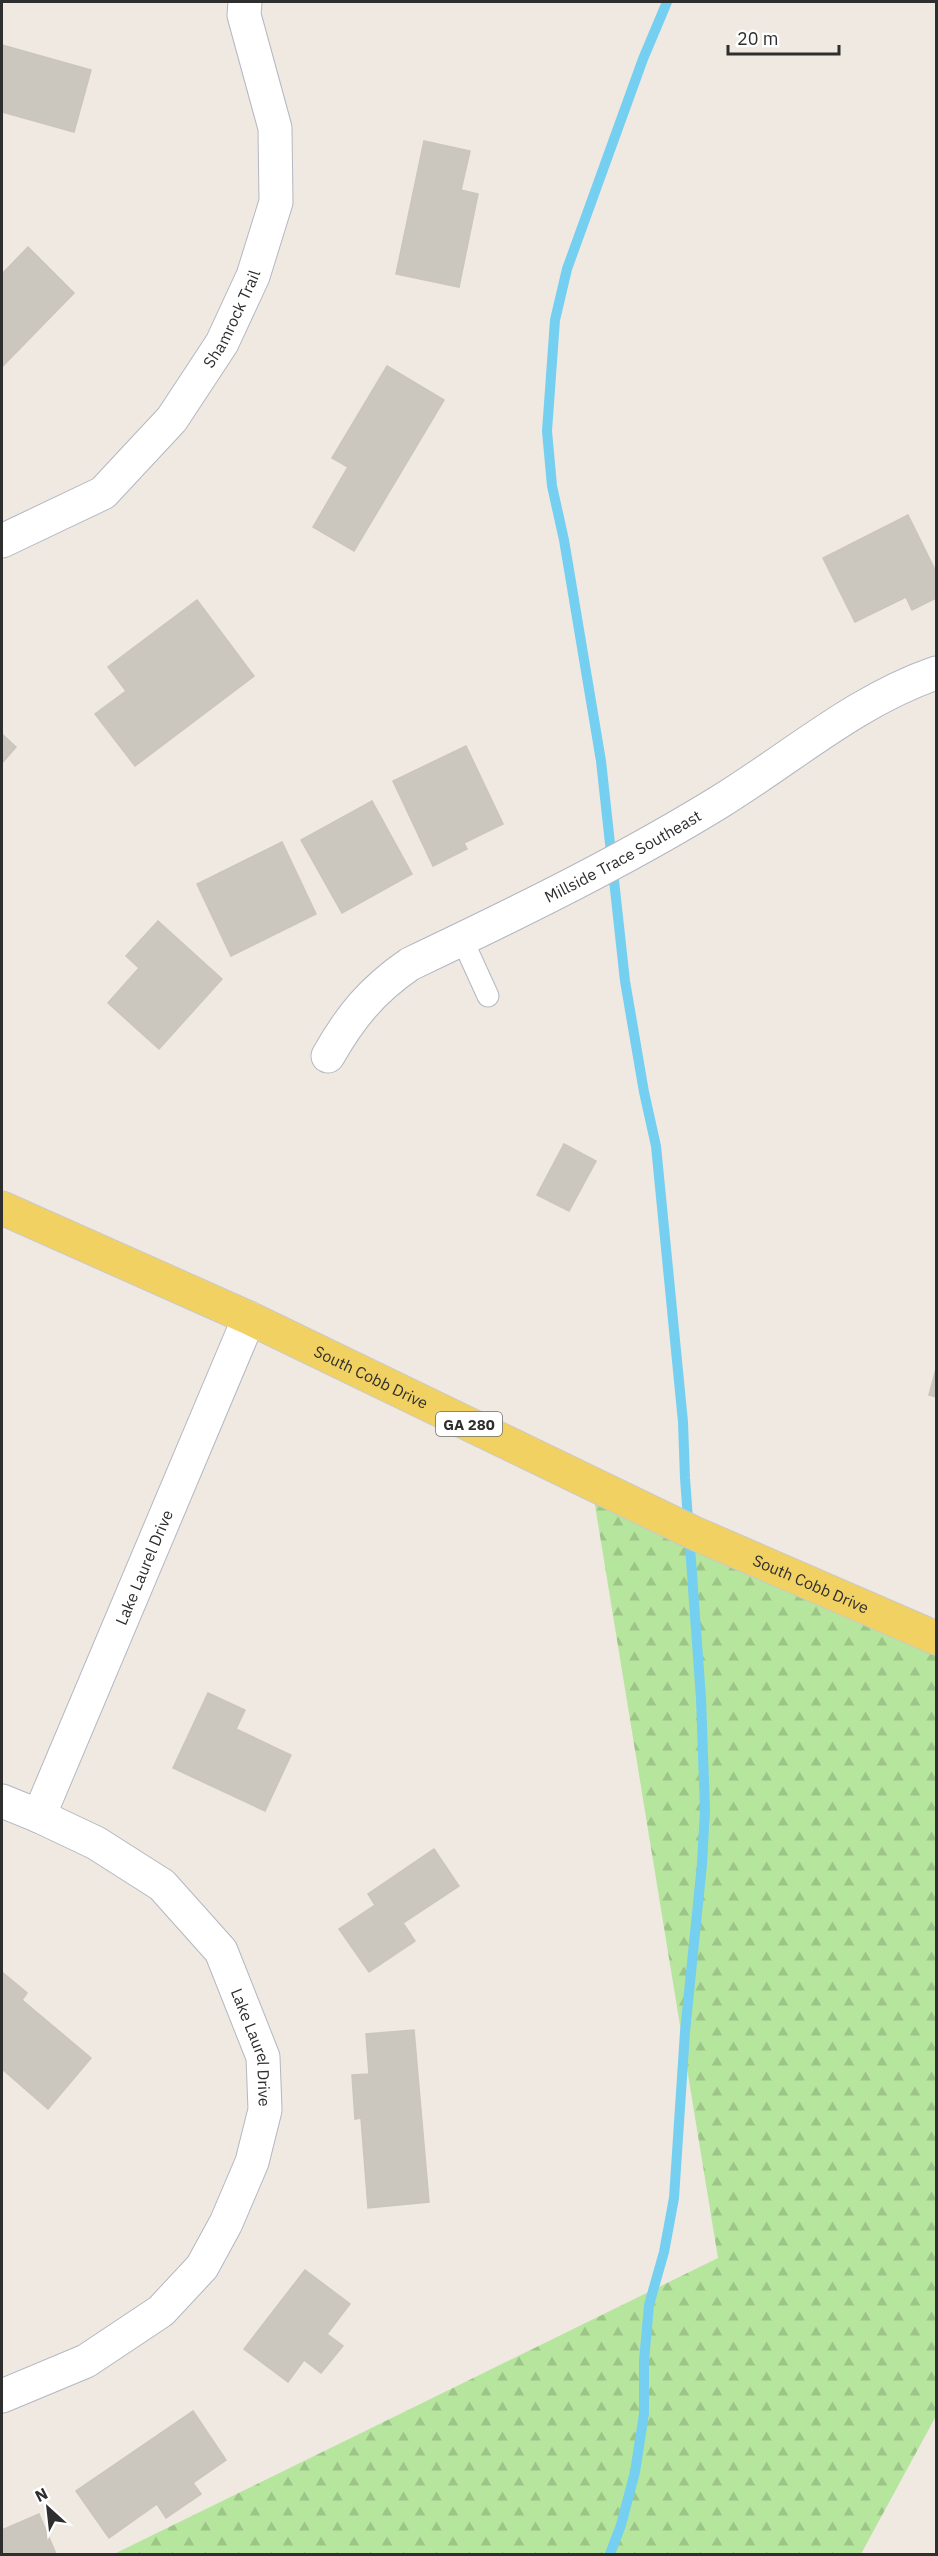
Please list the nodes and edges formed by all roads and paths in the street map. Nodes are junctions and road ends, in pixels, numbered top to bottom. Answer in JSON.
{"nodes":[{"id":1,"x":243,"y":2,"type":"edge"},
{"id":2,"x":2,"y":541,"type":"edge"},
{"id":3,"x":936,"y":674,"type":"edge"},
{"id":4,"x":462,"y":939,"type":"junction"},
{"id":5,"x":488,"y":996,"type":"dead end"},
{"id":6,"x":328,"y":1056,"type":"dead end"},
{"id":7,"x":2,"y":1208,"type":"edge"},
{"id":8,"x":249,"y":1318,"type":"junction"},
{"id":9,"x":936,"y":1638,"type":"edge"},
{"id":10,"x":2,"y":1801,"type":"edge"},
{"id":11,"x":39,"y":1816,"type":"junction"},
{"id":12,"x":2,"y":2396,"type":"edge"}],
"edges":[{"from":1,"to":2,"type":"street","name":"Shamrock Trail"},
{"from":3,"to":4,"type":"street","name":"Millside Trace Southeast"},
{"from":4,"to":5,"type":"lane"},
{"from":4,"to":6,"type":"street","name":"Millside Trace Southeast"},
{"from":7,"to":8,"type":"main road","name":"South Cobb Drive","number":"GA 280"},
{"from":8,"to":9,"type":"main road","name":"South Cobb Drive","number":"GA 280"},
{"from":8,"to":11,"type":"street","name":"Lake Laurel Drive"},
{"from":10,"to":11,"type":"street","name":"Lake Laurel Drive"},
{"from":11,"to":12,"type":"street","name":"Lake Laurel Drive"}]}
